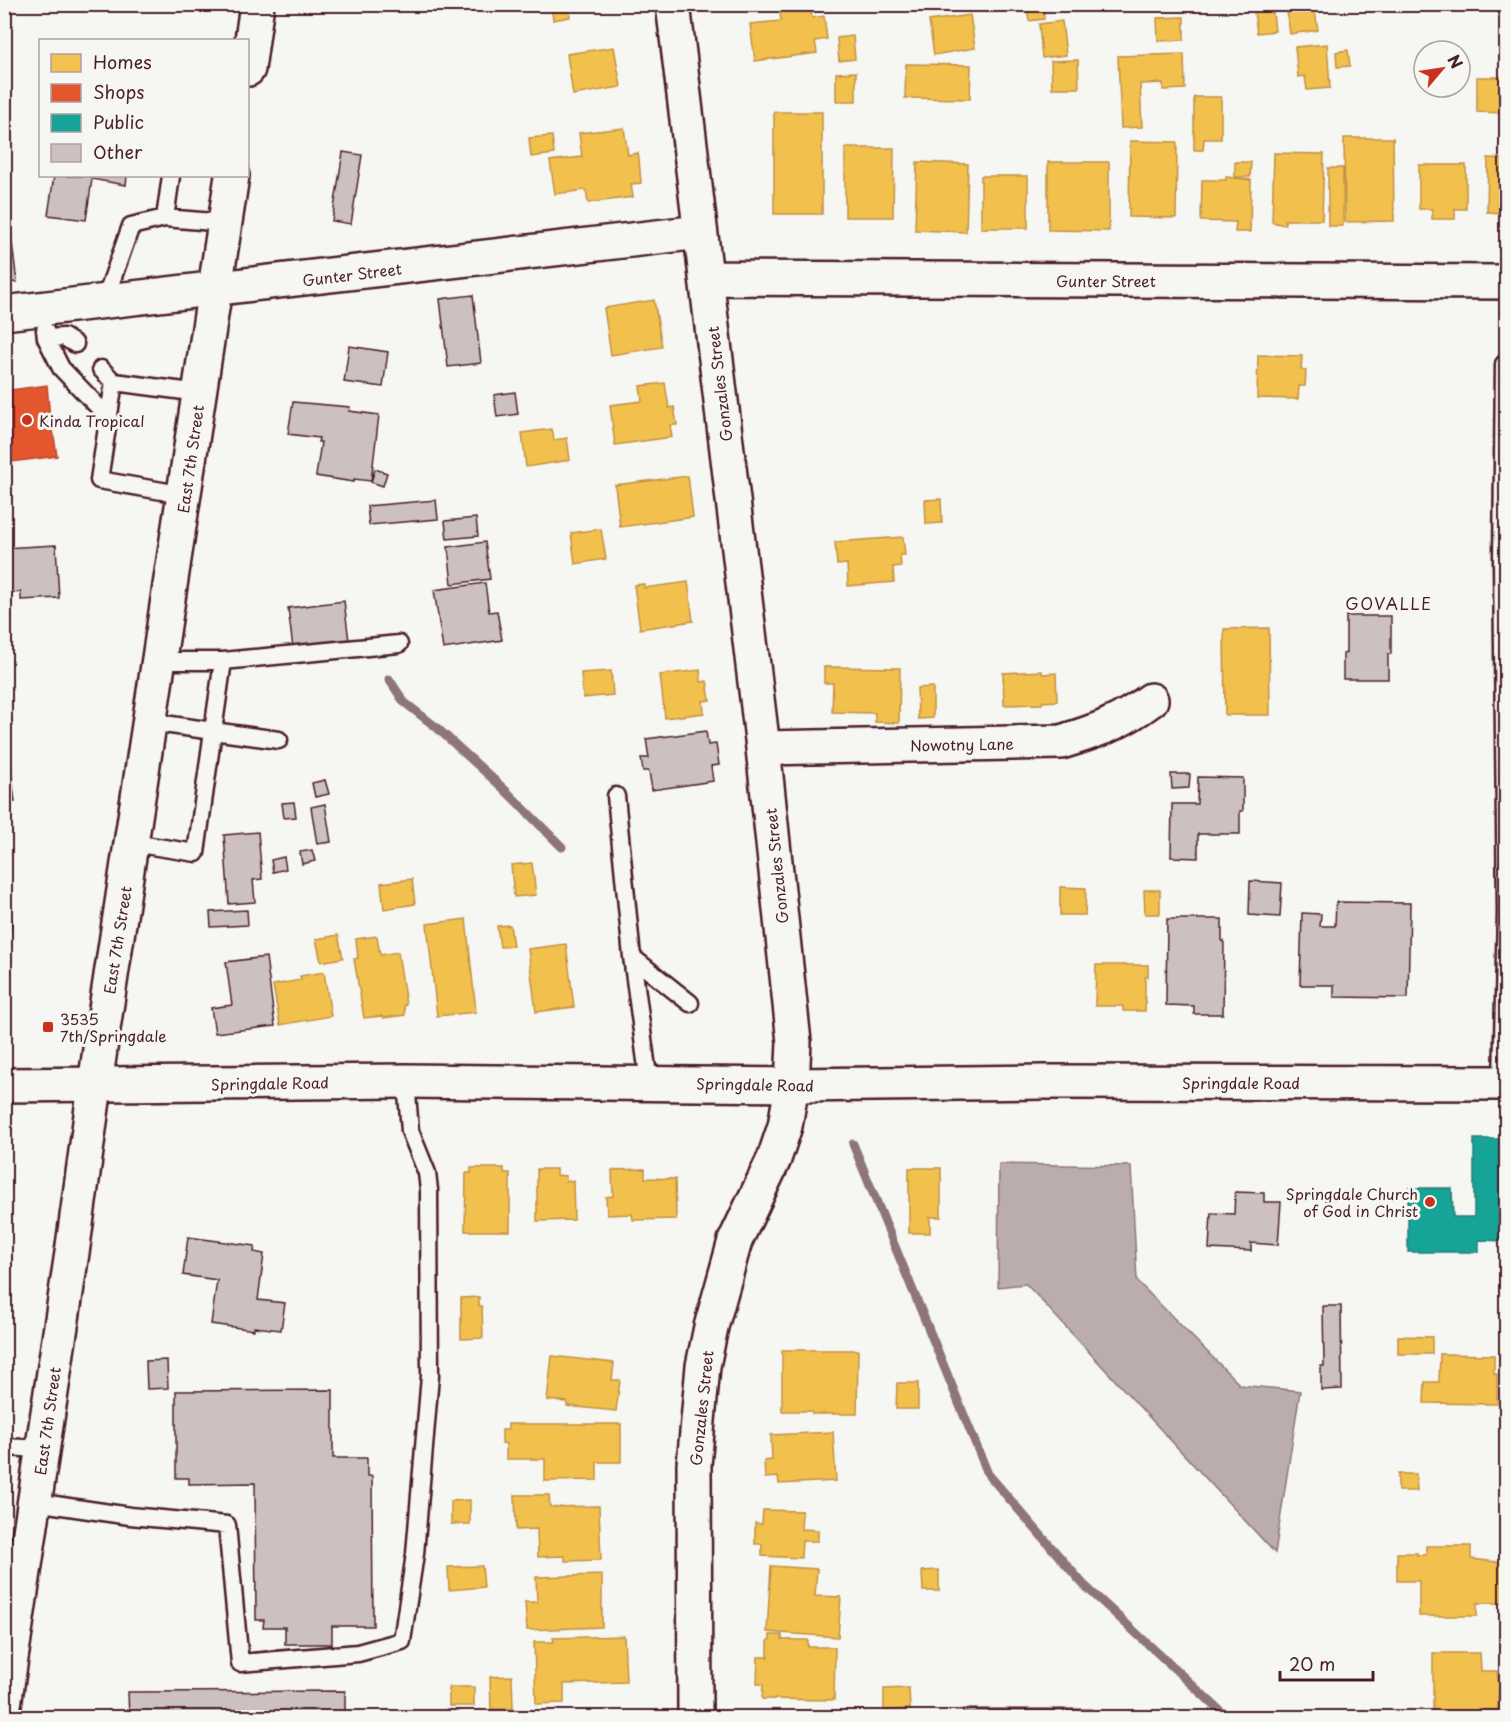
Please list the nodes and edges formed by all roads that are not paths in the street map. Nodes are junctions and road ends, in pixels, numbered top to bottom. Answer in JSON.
{"nodes":[{"id":1,"x":257,"y":4,"type":"edge"},
{"id":2,"x":673,"y":4,"type":"edge"},
{"id":3,"x":249,"y":50,"type":"edge"},
{"id":4,"x":171,"y":177,"type":"edge"},
{"id":5,"x":232,"y":177,"type":"edge"},
{"id":6,"x":165,"y":218,"type":"junction"},
{"id":7,"x":225,"y":223,"type":"junction"},
{"id":8,"x":700,"y":232,"type":"junction"},
{"id":9,"x":706,"y":278,"type":"junction"},
{"id":10,"x":1506,"y":282,"type":"edge"},
{"id":11,"x":215,"y":290,"type":"junction"},
{"id":12,"x":104,"y":302,"type":"junction"},
{"id":13,"x":4,"y":313,"type":"edge"},
{"id":14,"x":45,"y":323,"type":"junction"},
{"id":15,"x":75,"y":344,"type":"dead end"},
{"id":16,"x":1506,"y":364,"type":"edge"},
{"id":17,"x":101,"y":369,"type":"dead end"},
{"id":18,"x":114,"y":382,"type":"junction"},
{"id":19,"x":200,"y":393,"type":"junction"},
{"id":20,"x":108,"y":417,"type":"junction"},
{"id":21,"x":185,"y":495,"type":"junction"},
{"id":22,"x":1504,"y":561,"type":"edge"},
{"id":23,"x":399,"y":644,"type":"dead end"},
{"id":24,"x":1504,"y":651,"type":"edge"},
{"id":25,"x":159,"y":661,"type":"junction"},
{"id":26,"x":223,"y":661,"type":"junction"},
{"id":27,"x":1151,"y":700,"type":"dead end"},
{"id":28,"x":150,"y":722,"type":"junction"},
{"id":29,"x":213,"y":731,"type":"junction"},
{"id":30,"x":279,"y":740,"type":"dead end"},
{"id":31,"x":763,"y":748,"type":"junction"},
{"id":32,"x":616,"y":796,"type":"dead end"},
{"id":33,"x":132,"y":843,"type":"junction"},
{"id":34,"x":632,"y":957,"type":"junction"},
{"id":35,"x":690,"y":1003,"type":"dead end"},
{"id":36,"x":406,"y":1081,"type":"junction"},
{"id":37,"x":649,"y":1083,"type":"junction"},
{"id":38,"x":1504,"y":1083,"type":"edge"},
{"id":39,"x":4,"y":1085,"type":"edge"},
{"id":40,"x":95,"y":1085,"type":"junction"},
{"id":41,"x":792,"y":1085,"type":"junction"},
{"id":42,"x":4,"y":1448,"type":"edge"},
{"id":43,"x":43,"y":1449,"type":"junction"},
{"id":44,"x":35,"y":1502,"type":"junction"},
{"id":45,"x":7,"y":1671,"type":"edge"},
{"id":46,"x":4,"y":1705,"type":"edge"},
{"id":47,"x":695,"y":1718,"type":"edge"}],
"edges":[{"from":1,"to":3,"type":"street"},
{"from":2,"to":8,"type":"street","name":"Gonzales Street"},
{"from":4,"to":6,"type":"lane"},
{"from":5,"to":7,"type":"street","name":"East 7th Street"},
{"from":6,"to":7,"type":"lane"},
{"from":6,"to":12,"type":"lane"},
{"from":7,"to":11,"type":"street","name":"East 7th Street"},
{"from":8,"to":9,"type":"street","name":"Gonzales Street"},
{"from":8,"to":11,"type":"street","name":"Gunter Street"},
{"from":9,"to":10,"type":"street","name":"Gunter Street"},
{"from":9,"to":31,"type":"street","name":"Gonzales Street"},
{"from":11,"to":12,"type":"street","name":"Gunter Street"},
{"from":11,"to":19,"type":"street","name":"East 7th Street"},
{"from":12,"to":14,"type":"street","name":"Gunter Street"},
{"from":13,"to":14,"type":"street","name":"Gunter Street"},
{"from":14,"to":15,"type":"lane"},
{"from":14,"to":20,"type":"lane"},
{"from":16,"to":22,"type":"lane"},
{"from":17,"to":18,"type":"lane"},
{"from":18,"to":19,"type":"lane"},
{"from":18,"to":20,"type":"lane"},
{"from":19,"to":21,"type":"street","name":"East 7th Street"},
{"from":20,"to":21,"type":"lane"},
{"from":21,"to":25,"type":"street","name":"East 7th Street"},
{"from":22,"to":24,"type":"lane"},
{"from":23,"to":26,"type":"lane"},
{"from":24,"to":38,"type":"lane"},
{"from":25,"to":26,"type":"lane"},
{"from":25,"to":28,"type":"street","name":"East 7th Street"},
{"from":26,"to":29,"type":"lane"},
{"from":27,"to":31,"type":"street","name":"Nowotny Lane"},
{"from":28,"to":29,"type":"lane"},
{"from":28,"to":33,"type":"street","name":"East 7th Street"},
{"from":29,"to":30,"type":"lane"},
{"from":29,"to":33,"type":"lane"},
{"from":31,"to":41,"type":"street","name":"Gonzales Street"},
{"from":32,"to":34,"type":"lane"},
{"from":33,"to":40,"type":"street","name":"East 7th Street"},
{"from":34,"to":35,"type":"lane"},
{"from":34,"to":37,"type":"lane"},
{"from":36,"to":37,"type":"street","name":"Springdale Road"},
{"from":36,"to":40,"type":"street","name":"Springdale Road"},
{"from":36,"to":44,"type":"lane"},
{"from":37,"to":41,"type":"street","name":"Springdale Road"},
{"from":38,"to":41,"type":"street","name":"Springdale Road"},
{"from":39,"to":40,"type":"street","name":"Springdale Road"},
{"from":40,"to":43,"type":"street","name":"East 7th Street"},
{"from":41,"to":47,"type":"street","name":"Gonzales Street"},
{"from":42,"to":43,"type":"lane"},
{"from":43,"to":44,"type":"street","name":"East 7th Street"},
{"from":44,"to":45,"type":"street","name":"East 7th Street"},
{"from":45,"to":46,"type":"street","name":"East 7th Street"}]}
